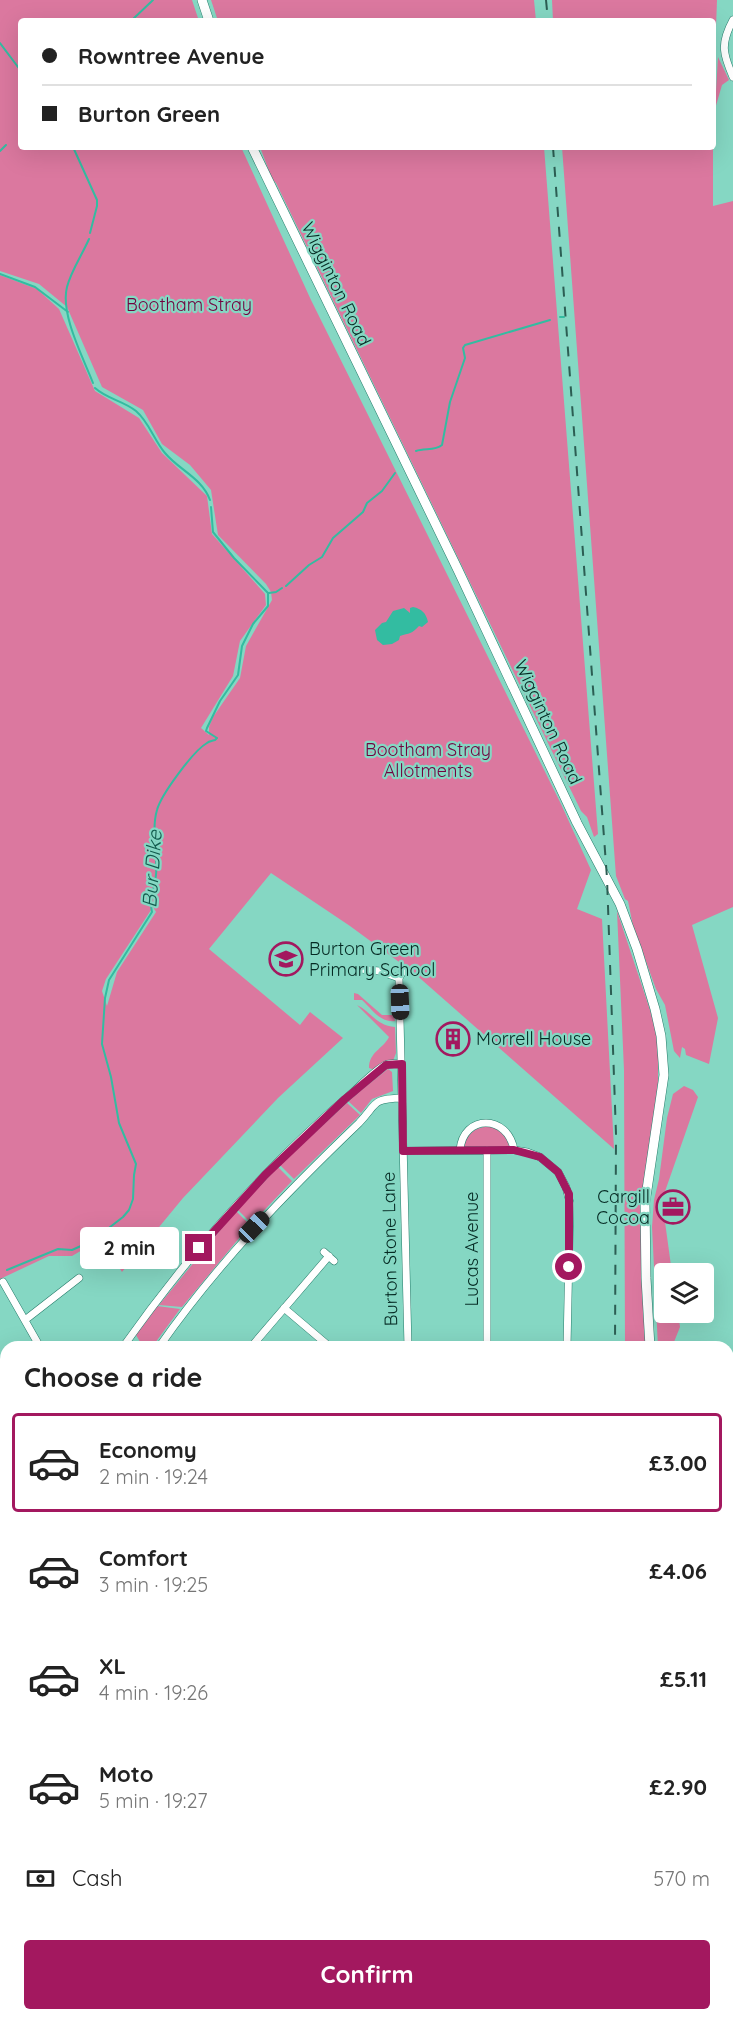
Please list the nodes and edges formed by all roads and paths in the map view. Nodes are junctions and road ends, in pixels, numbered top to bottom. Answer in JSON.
{"nodes":[{"id":1,"x":202,"y":0,"type":"edge"},
{"id":2,"x":208,"y":18,"type":"edge"},
{"id":3,"x":733,"y":20,"type":"edge"},
{"id":4,"x":725,"y":40,"type":"junction"},
{"id":5,"x":733,"y":41,"type":"edge"},
{"id":6,"x":733,"y":77,"type":"edge"},
{"id":7,"x":253,"y":150,"type":"edge"},
{"id":8,"x":360,"y":969,"type":"dead end"},
{"id":9,"x":402,"y":1064,"type":"junction"},
{"id":10,"x":402,"y":1098,"type":"junction"},
{"id":11,"x":460,"y":1150,"type":"junction"},
{"id":12,"x":487,"y":1150,"type":"junction"},
{"id":13,"x":514,"y":1150,"type":"junction"},
{"id":14,"x":403,"y":1151,"type":"junction"},
{"id":15,"x":329,"y":1256,"type":"dead end"},
{"id":16,"x":79,"y":1278,"type":"dead end"},
{"id":17,"x":4,"y":1282,"type":"edge"},
{"id":18,"x":284,"y":1308,"type":"junction"},
{"id":19,"x":25,"y":1320,"type":"junction"},
{"id":20,"x":37,"y":1341,"type":"edge"},
{"id":21,"x":127,"y":1341,"type":"edge"},
{"id":22,"x":163,"y":1341,"type":"edge"},
{"id":23,"x":256,"y":1341,"type":"edge"},
{"id":24,"x":328,"y":1341,"type":"edge"},
{"id":25,"x":408,"y":1341,"type":"edge"},
{"id":26,"x":487,"y":1341,"type":"edge"},
{"id":27,"x":567,"y":1341,"type":"edge"},
{"id":28,"x":650,"y":1341,"type":"edge"}],
"edges":[{"from":1,"to":2,"type":"main road"},
{"from":3,"to":4,"type":"street"},
{"from":4,"to":5,"type":"street"},
{"from":4,"to":6,"type":"street"},
{"from":7,"to":28,"type":"main road","name":"Wigginton Road"},
{"from":8,"to":9,"type":"street","name":"Burton Stone Lane"},
{"from":9,"to":10,"type":"street","name":"Burton Stone Lane"},
{"from":9,"to":21,"type":"street"},
{"from":10,"to":14,"type":"street","name":"Burton Stone Lane"},
{"from":10,"to":22,"type":"street"},
{"from":11,"to":12,"type":"street"},
{"from":11,"to":13,"type":"street"},
{"from":11,"to":14,"type":"street"},
{"from":12,"to":13,"type":"street"},
{"from":12,"to":26,"type":"street","name":"Lucas Avenue"},
{"from":13,"to":27,"type":"street"},
{"from":14,"to":25,"type":"street","name":"Burton Stone Lane"},
{"from":15,"to":18,"type":"street"},
{"from":16,"to":19,"type":"street"},
{"from":17,"to":19,"type":"street"},
{"from":18,"to":23,"type":"street"},
{"from":18,"to":24,"type":"street"},
{"from":19,"to":20,"type":"street"}]}
